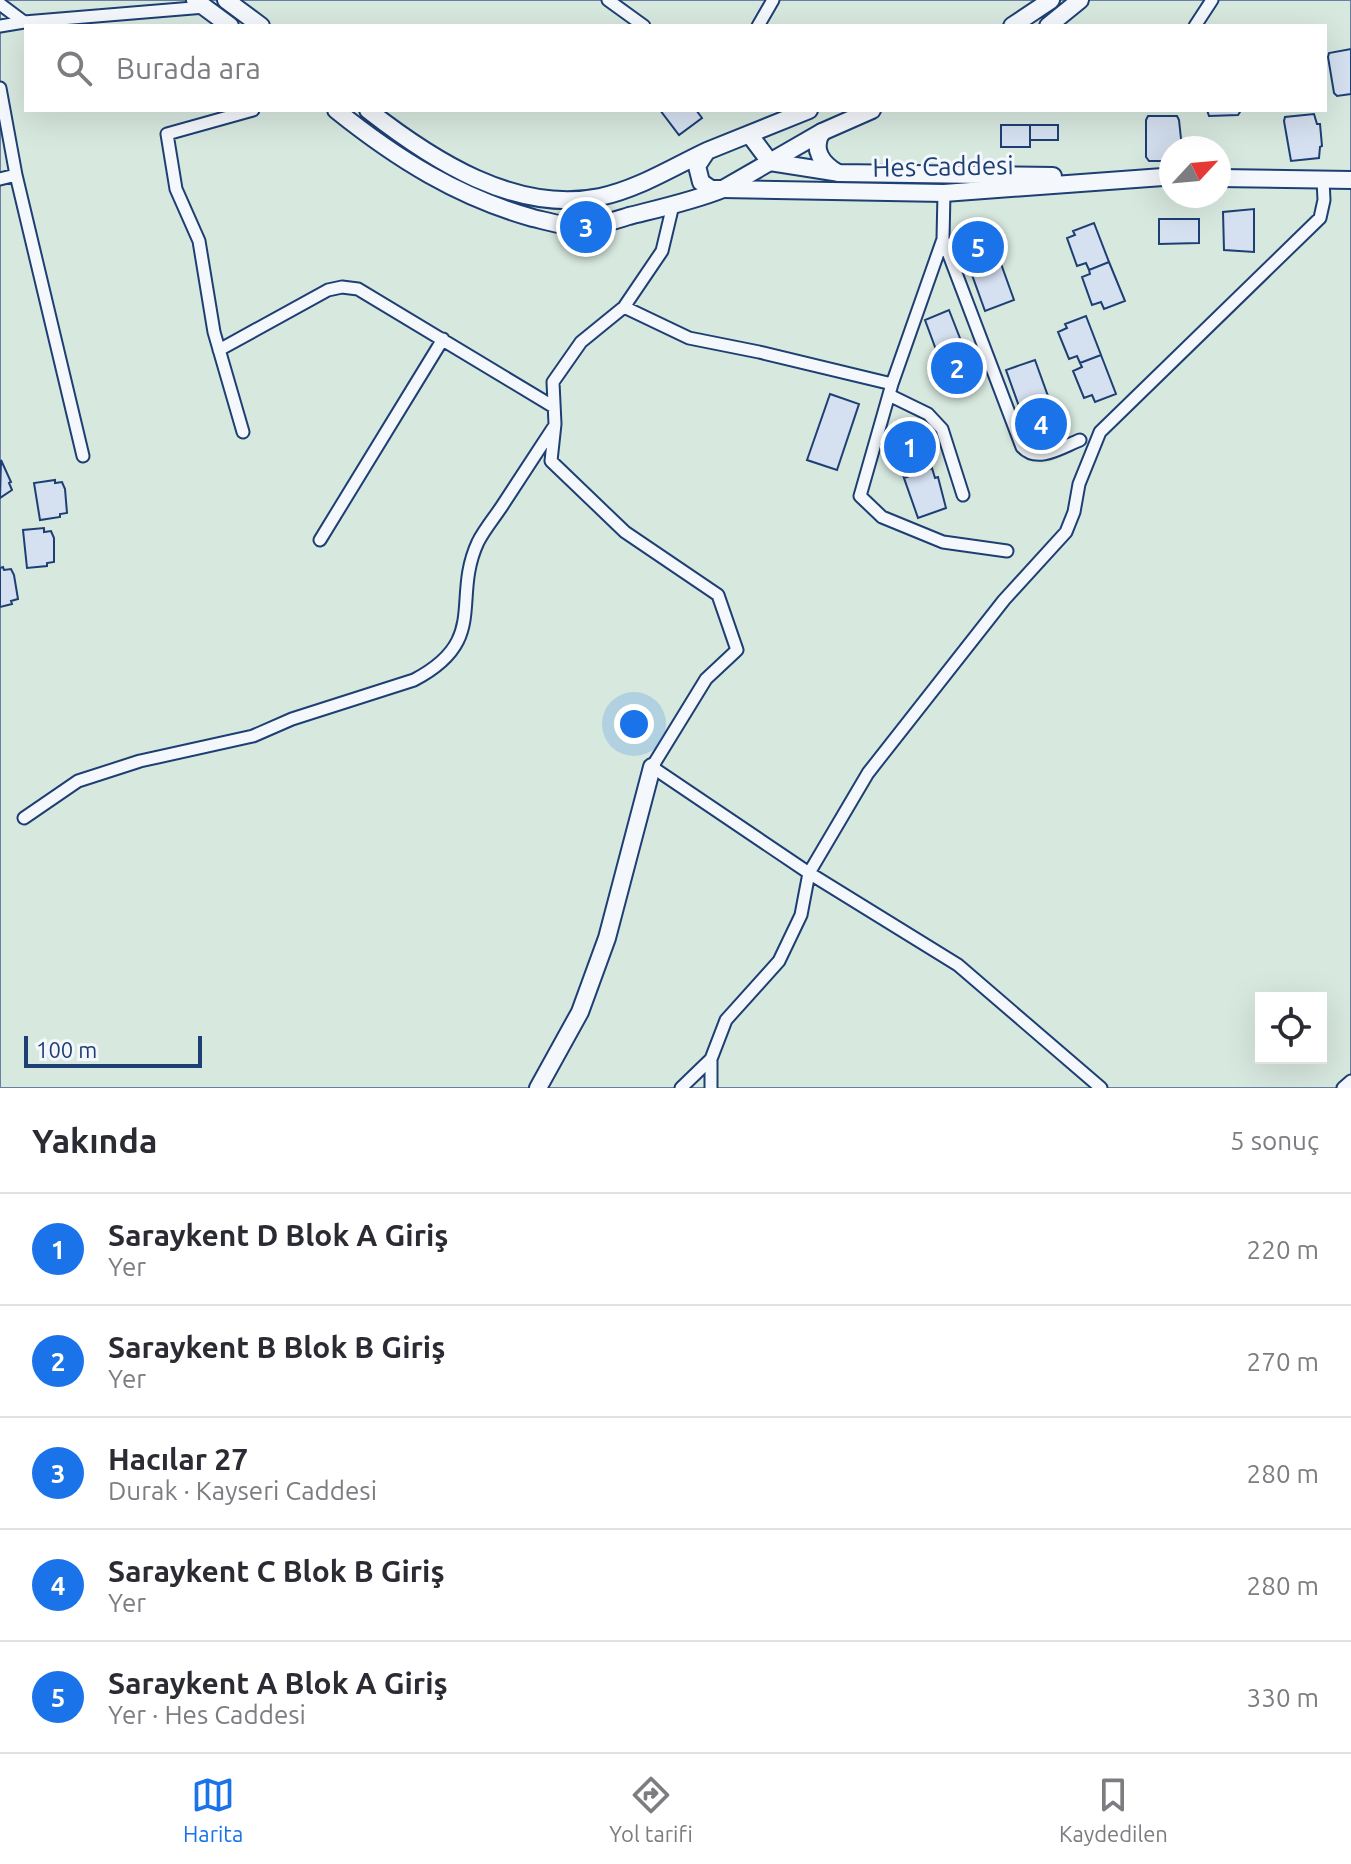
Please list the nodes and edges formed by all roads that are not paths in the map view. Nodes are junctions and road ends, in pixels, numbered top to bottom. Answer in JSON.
{"nodes":[{"id":1,"x":226,"y":0,"type":"edge"},
{"id":2,"x":608,"y":0,"type":"edge"},
{"id":3,"x":773,"y":0,"type":"edge"},
{"id":4,"x":1080,"y":0,"type":"edge"},
{"id":5,"x":1212,"y":0,"type":"edge"},
{"id":6,"x":1043,"y":2,"type":"edge"},
{"id":7,"x":0,"y":4,"type":"edge"},
{"id":8,"x":200,"y":4,"type":"edge"},
{"id":9,"x":24,"y":22,"type":"junction"},
{"id":10,"x":227,"y":24,"type":"edge"},
{"id":11,"x":258,"y":24,"type":"edge"},
{"id":12,"x":641,"y":24,"type":"edge"},
{"id":13,"x":759,"y":24,"type":"edge"},
{"id":14,"x":1015,"y":24,"type":"edge"},
{"id":15,"x":1050,"y":24,"type":"edge"},
{"id":16,"x":1196,"y":24,"type":"edge"},
{"id":17,"x":0,"y":26,"type":"edge"},
{"id":18,"x":0,"y":88,"type":"edge"},
{"id":19,"x":246,"y":112,"type":"edge"},
{"id":20,"x":338,"y":112,"type":"edge"},
{"id":21,"x":370,"y":112,"type":"edge"},
{"id":22,"x":799,"y":112,"type":"edge"},
{"id":23,"x":867,"y":112,"type":"edge"},
{"id":24,"x":779,"y":116,"type":"edge"},
{"id":25,"x":822,"y":132,"type":"junction"},
{"id":26,"x":749,"y":134,"type":"junction"},
{"id":27,"x":709,"y":150,"type":"junction"},
{"id":28,"x":770,"y":162,"type":"junction"},
{"id":29,"x":840,"y":173,"type":"junction"},
{"id":30,"x":16,"y":175,"type":"junction"},
{"id":31,"x":1159,"y":177,"type":"edge"},
{"id":32,"x":1159,"y":178,"type":"edge"},
{"id":33,"x":1231,"y":178,"type":"edge"},
{"id":34,"x":0,"y":179,"type":"edge"},
{"id":35,"x":1323,"y":180,"type":"junction"},
{"id":36,"x":1351,"y":180,"type":"edge"},
{"id":37,"x":726,"y":188,"type":"junction"},
{"id":38,"x":944,"y":193,"type":"junction"},
{"id":39,"x":673,"y":205,"type":"junction"},
{"id":40,"x":943,"y":239,"type":"junction"},
{"id":41,"x":624,"y":307,"type":"junction"},
{"id":42,"x":443,"y":339,"type":"junction"},
{"id":43,"x":219,"y":350,"type":"junction"},
{"id":44,"x":890,"y":389,"type":"junction"},
{"id":45,"x":554,"y":407,"type":"junction"},
{"id":46,"x":555,"y":424,"type":"junction"},
{"id":47,"x":243,"y":432,"type":"dead end"},
{"id":48,"x":1080,"y":440,"type":"dead end"},
{"id":49,"x":83,"y":456,"type":"dead end"},
{"id":50,"x":963,"y":495,"type":"dead end"},
{"id":51,"x":320,"y":540,"type":"dead end"},
{"id":52,"x":1007,"y":551,"type":"dead end"},
{"id":53,"x":652,"y":767,"type":"junction"},
{"id":54,"x":24,"y":818,"type":"dead end"},
{"id":55,"x":809,"y":873,"type":"junction"},
{"id":56,"x":711,"y":1059,"type":"junction"},
{"id":57,"x":1351,"y":1081,"type":"edge"},
{"id":58,"x":538,"y":1088,"type":"edge"},
{"id":59,"x":681,"y":1088,"type":"edge"},
{"id":60,"x":711,"y":1088,"type":"edge"},
{"id":61,"x":1101,"y":1088,"type":"edge"},
{"id":62,"x":1343,"y":1088,"type":"edge"}],
"edges":[{"from":1,"to":11,"type":"street"},
{"from":2,"to":12,"type":"street"},
{"from":3,"to":13,"type":"street"},
{"from":4,"to":15,"type":"street"},
{"from":5,"to":16,"type":"street"},
{"from":6,"to":14,"type":"street"},
{"from":7,"to":9,"type":"street"},
{"from":8,"to":9,"type":"street"},
{"from":8,"to":10,"type":"street"},
{"from":9,"to":17,"type":"street"},
{"from":18,"to":30,"type":"street"},
{"from":19,"to":43,"type":"street"},
{"from":20,"to":39,"type":"street"},
{"from":21,"to":27,"type":"street"},
{"from":22,"to":24,"type":"street"},
{"from":23,"to":25,"type":"street"},
{"from":24,"to":26,"type":"street"},
{"from":25,"to":28,"type":"street"},
{"from":25,"to":29,"type":"street"},
{"from":26,"to":27,"type":"street"},
{"from":26,"to":28,"type":"street"},
{"from":27,"to":37,"type":"street"},
{"from":28,"to":29,"type":"street","name":"Hes Caddesi"},
{"from":28,"to":37,"type":"street"},
{"from":29,"to":31,"type":"street","name":"Hes Caddesi"},
{"from":30,"to":34,"type":"street"},
{"from":30,"to":49,"type":"street"},
{"from":32,"to":38,"type":"street","name":"Hes Caddesi"},
{"from":33,"to":35,"type":"street"},
{"from":35,"to":36,"type":"street"},
{"from":35,"to":55,"type":"street"},
{"from":37,"to":38,"type":"street","name":"Hes Caddesi"},
{"from":37,"to":39,"type":"street"},
{"from":38,"to":40,"type":"street"},
{"from":39,"to":41,"type":"street"},
{"from":40,"to":44,"type":"street"},
{"from":40,"to":48,"type":"street"},
{"from":41,"to":44,"type":"street"},
{"from":41,"to":45,"type":"street"},
{"from":42,"to":43,"type":"street"},
{"from":42,"to":45,"type":"street"},
{"from":42,"to":51,"type":"street"},
{"from":43,"to":47,"type":"street"},
{"from":44,"to":50,"type":"street"},
{"from":44,"to":52,"type":"street"},
{"from":45,"to":46,"type":"street"},
{"from":46,"to":53,"type":"street"},
{"from":46,"to":54,"type":"street"},
{"from":53,"to":55,"type":"street"},
{"from":53,"to":58,"type":"street"},
{"from":55,"to":56,"type":"street"},
{"from":55,"to":61,"type":"street"},
{"from":56,"to":59,"type":"street"},
{"from":56,"to":60,"type":"street"},
{"from":57,"to":62,"type":"street"}]}
